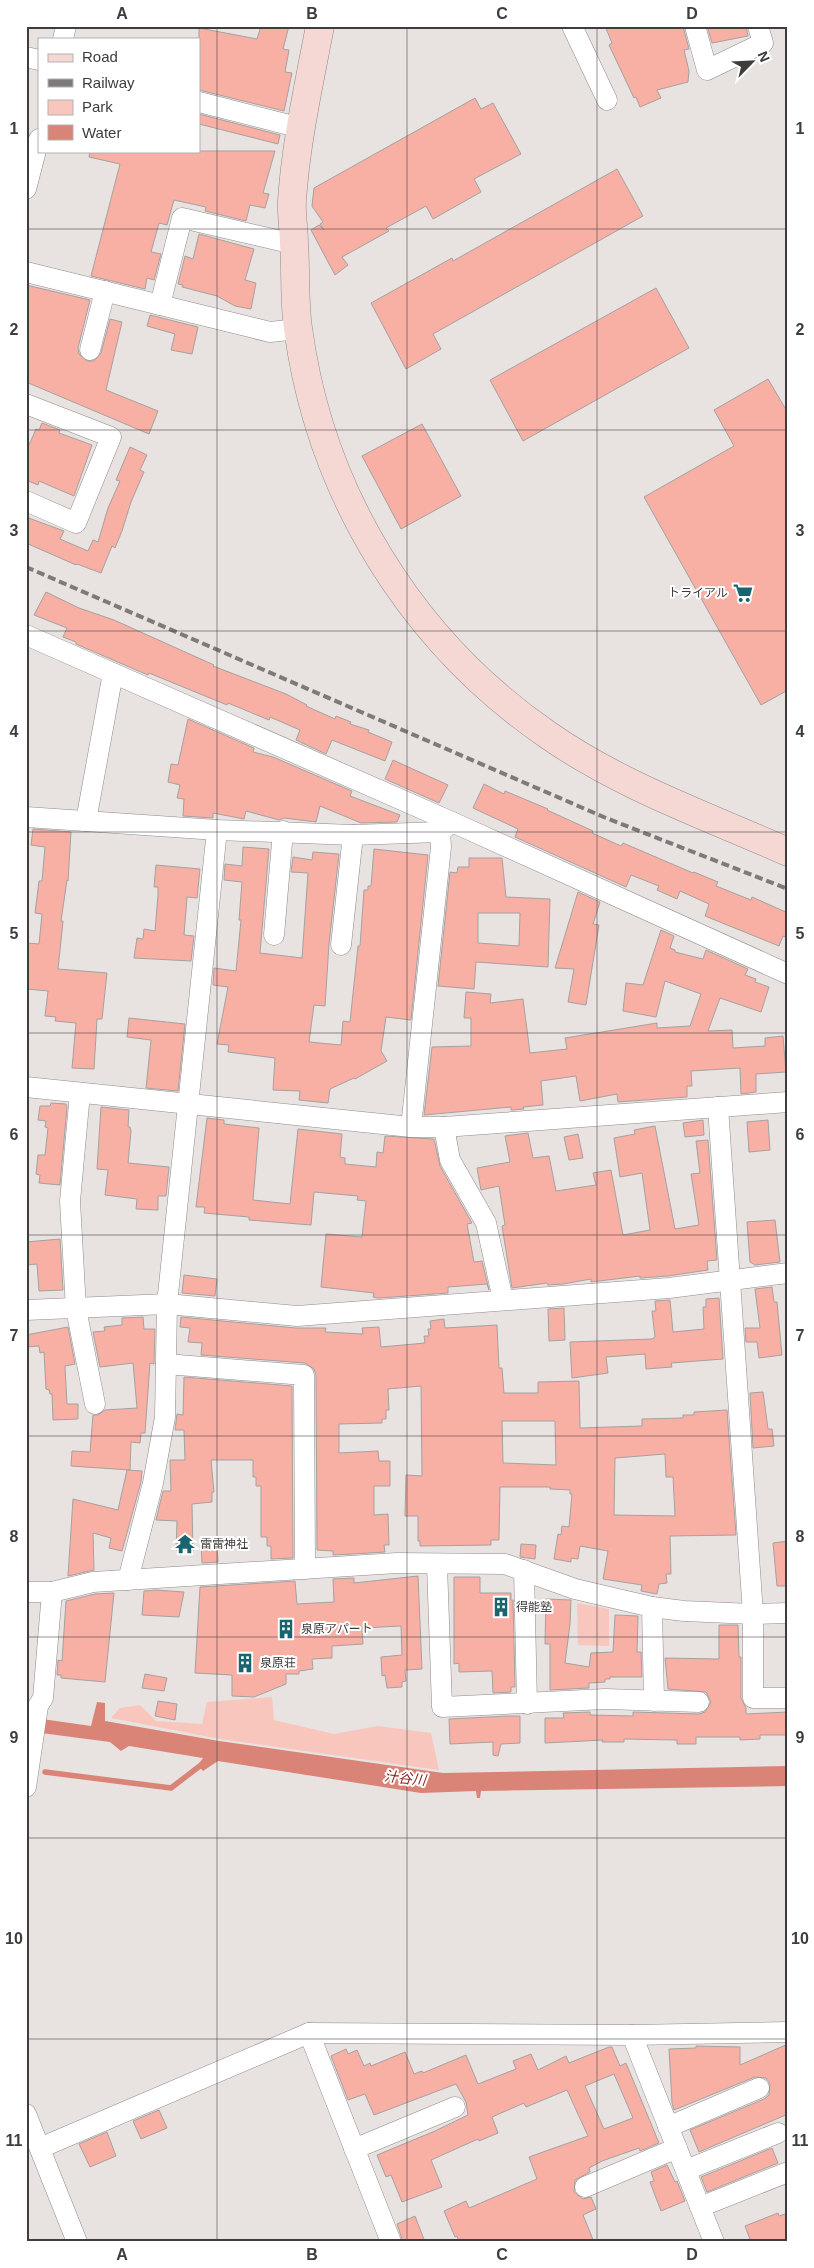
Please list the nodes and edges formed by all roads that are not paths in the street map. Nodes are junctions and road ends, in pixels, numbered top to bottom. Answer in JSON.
{"nodes":[{"id":1,"x":320,"y":26,"type":"edge"},
{"id":2,"x":572,"y":26,"type":"edge"},
{"id":3,"x":695,"y":26,"type":"edge"},
{"id":4,"x":758,"y":26,"type":"edge"},
{"id":5,"x":607,"y":100,"type":"dead end"},
{"id":6,"x":200,"y":102,"type":"edge"},
{"id":7,"x":301,"y":128,"type":"junction"},
{"id":8,"x":38,"y":143,"type":"edge"},
{"id":9,"x":26,"y":189,"type":"edge"},
{"id":10,"x":294,"y":244,"type":"junction"},
{"id":11,"x":26,"y":272,"type":"edge"},
{"id":12,"x":105,"y":292,"type":"junction"},
{"id":13,"x":160,"y":305,"type":"junction"},
{"id":14,"x":298,"y":329,"type":"junction"},
{"id":15,"x":90,"y":350,"type":"dead end"},
{"id":16,"x":26,"y":404,"type":"edge"},
{"id":17,"x":26,"y":501,"type":"edge"},
{"id":18,"x":26,"y":635,"type":"edge"},
{"id":19,"x":112,"y":673,"type":"junction"},
{"id":20,"x":26,"y":817,"type":"edge"},
{"id":21,"x":86,"y":822,"type":"junction"},
{"id":22,"x":446,"y":827,"type":"junction"},
{"id":23,"x":217,"y":830,"type":"junction"},
{"id":24,"x":283,"y":831,"type":"junction"},
{"id":25,"x":353,"y":835,"type":"junction"},
{"id":26,"x":788,"y":852,"type":"edge"},
{"id":27,"x":274,"y":935,"type":"dead end"},
{"id":28,"x":341,"y":945,"type":"dead end"},
{"id":29,"x":788,"y":974,"type":"edge"},
{"id":30,"x":26,"y":1088,"type":"edge"},
{"id":31,"x":80,"y":1093,"type":"junction"},
{"id":32,"x":788,"y":1102,"type":"edge"},
{"id":33,"x":188,"y":1105,"type":"junction"},
{"id":34,"x":718,"y":1108,"type":"junction"},
{"id":35,"x":411,"y":1127,"type":"junction"},
{"id":36,"x":444,"y":1127,"type":"junction"},
{"id":37,"x":788,"y":1273,"type":"edge"},
{"id":38,"x":730,"y":1280,"type":"junction"},
{"id":39,"x":503,"y":1300,"type":"junction"},
{"id":40,"x":167,"y":1304,"type":"junction"},
{"id":41,"x":76,"y":1309,"type":"junction"},
{"id":42,"x":26,"y":1310,"type":"edge"},
{"id":43,"x":166,"y":1364,"type":"junction"},
{"id":44,"x":96,"y":1404,"type":"dead end"},
{"id":45,"x":437,"y":1564,"type":"junction"},
{"id":46,"x":306,"y":1569,"type":"junction"},
{"id":47,"x":524,"y":1570,"type":"junction"},
{"id":48,"x":128,"y":1580,"type":"junction"},
{"id":49,"x":26,"y":1592,"type":"edge"},
{"id":50,"x":52,"y":1592,"type":"junction"},
{"id":51,"x":652,"y":1607,"type":"junction"},
{"id":52,"x":788,"y":1612,"type":"edge"},
{"id":53,"x":753,"y":1614,"type":"junction"},
{"id":54,"x":788,"y":1698,"type":"edge"},
{"id":55,"x":654,"y":1701,"type":"junction"},
{"id":56,"x":699,"y":1702,"type":"dead end"},
{"id":57,"x":526,"y":1704,"type":"junction"},
{"id":58,"x":26,"y":1787,"type":"edge"},
{"id":59,"x":788,"y":2032,"type":"edge"},
{"id":60,"x":309,"y":2033,"type":"junction"},
{"id":61,"x":632,"y":2035,"type":"junction"},
{"id":62,"x":760,"y":2088,"type":"dead end"},
{"id":63,"x":455,"y":2107,"type":"dead end"},
{"id":64,"x":26,"y":2114,"type":"edge"},
{"id":65,"x":668,"y":2127,"type":"junction"},
{"id":66,"x":778,"y":2133,"type":"dead end"},
{"id":67,"x":40,"y":2148,"type":"junction"},
{"id":68,"x":677,"y":2148,"type":"junction"},
{"id":69,"x":354,"y":2149,"type":"junction"},
{"id":70,"x":686,"y":2170,"type":"junction"},
{"id":71,"x":788,"y":2172,"type":"edge"},
{"id":72,"x":585,"y":2187,"type":"dead end"},
{"id":73,"x":700,"y":2207,"type":"junction"},
{"id":74,"x":78,"y":2242,"type":"edge"},
{"id":75,"x":391,"y":2242,"type":"edge"},
{"id":76,"x":714,"y":2242,"type":"edge"}],
"edges":[{"from":1,"to":7,"type":"street"},
{"from":2,"to":5,"type":"street"},
{"from":3,"to":4,"type":"street"},
{"from":6,"to":7,"type":"street"},
{"from":7,"to":10,"type":"street"},
{"from":8,"to":9,"type":"street"},
{"from":10,"to":13,"type":"street"},
{"from":10,"to":14,"type":"street"},
{"from":11,"to":12,"type":"street"},
{"from":12,"to":13,"type":"street"},
{"from":12,"to":15,"type":"street"},
{"from":13,"to":14,"type":"street"},
{"from":14,"to":26,"type":"street"},
{"from":16,"to":17,"type":"street"},
{"from":18,"to":19,"type":"street"},
{"from":19,"to":21,"type":"street"},
{"from":19,"to":22,"type":"street"},
{"from":20,"to":21,"type":"street"},
{"from":21,"to":23,"type":"street"},
{"from":22,"to":25,"type":"street"},
{"from":22,"to":29,"type":"street"},
{"from":22,"to":35,"type":"street"},
{"from":23,"to":24,"type":"street"},
{"from":23,"to":33,"type":"street"},
{"from":24,"to":25,"type":"street"},
{"from":24,"to":27,"type":"street"},
{"from":25,"to":28,"type":"street"},
{"from":30,"to":31,"type":"street"},
{"from":31,"to":33,"type":"street"},
{"from":31,"to":41,"type":"street"},
{"from":32,"to":34,"type":"street"},
{"from":33,"to":35,"type":"street"},
{"from":33,"to":40,"type":"street"},
{"from":34,"to":36,"type":"street"},
{"from":34,"to":38,"type":"street"},
{"from":35,"to":36,"type":"street"},
{"from":36,"to":39,"type":"street"},
{"from":37,"to":38,"type":"street"},
{"from":38,"to":39,"type":"street"},
{"from":38,"to":53,"type":"street"},
{"from":39,"to":40,"type":"street"},
{"from":40,"to":41,"type":"street"},
{"from":40,"to":43,"type":"street"},
{"from":41,"to":42,"type":"street"},
{"from":41,"to":44,"type":"street"},
{"from":43,"to":46,"type":"street"},
{"from":43,"to":48,"type":"street"},
{"from":45,"to":46,"type":"street"},
{"from":45,"to":47,"type":"street"},
{"from":45,"to":57,"type":"street"},
{"from":46,"to":48,"type":"street"},
{"from":47,"to":51,"type":"street"},
{"from":47,"to":57,"type":"street"},
{"from":48,"to":50,"type":"street"},
{"from":49,"to":50,"type":"street"},
{"from":50,"to":58,"type":"street"},
{"from":51,"to":53,"type":"street"},
{"from":51,"to":55,"type":"street"},
{"from":52,"to":53,"type":"street"},
{"from":53,"to":54,"type":"street"},
{"from":55,"to":56,"type":"street"},
{"from":55,"to":57,"type":"street"},
{"from":59,"to":61,"type":"street"},
{"from":60,"to":61,"type":"street"},
{"from":60,"to":67,"type":"street"},
{"from":60,"to":69,"type":"street"},
{"from":61,"to":65,"type":"street"},
{"from":62,"to":65,"type":"street"},
{"from":63,"to":69,"type":"street"},
{"from":64,"to":67,"type":"street"},
{"from":65,"to":68,"type":"street"},
{"from":66,"to":70,"type":"street"},
{"from":67,"to":74,"type":"street"},
{"from":68,"to":70,"type":"street"},
{"from":68,"to":72,"type":"street"},
{"from":69,"to":75,"type":"street"},
{"from":70,"to":73,"type":"street"},
{"from":71,"to":73,"type":"street"},
{"from":73,"to":76,"type":"street"}]}
